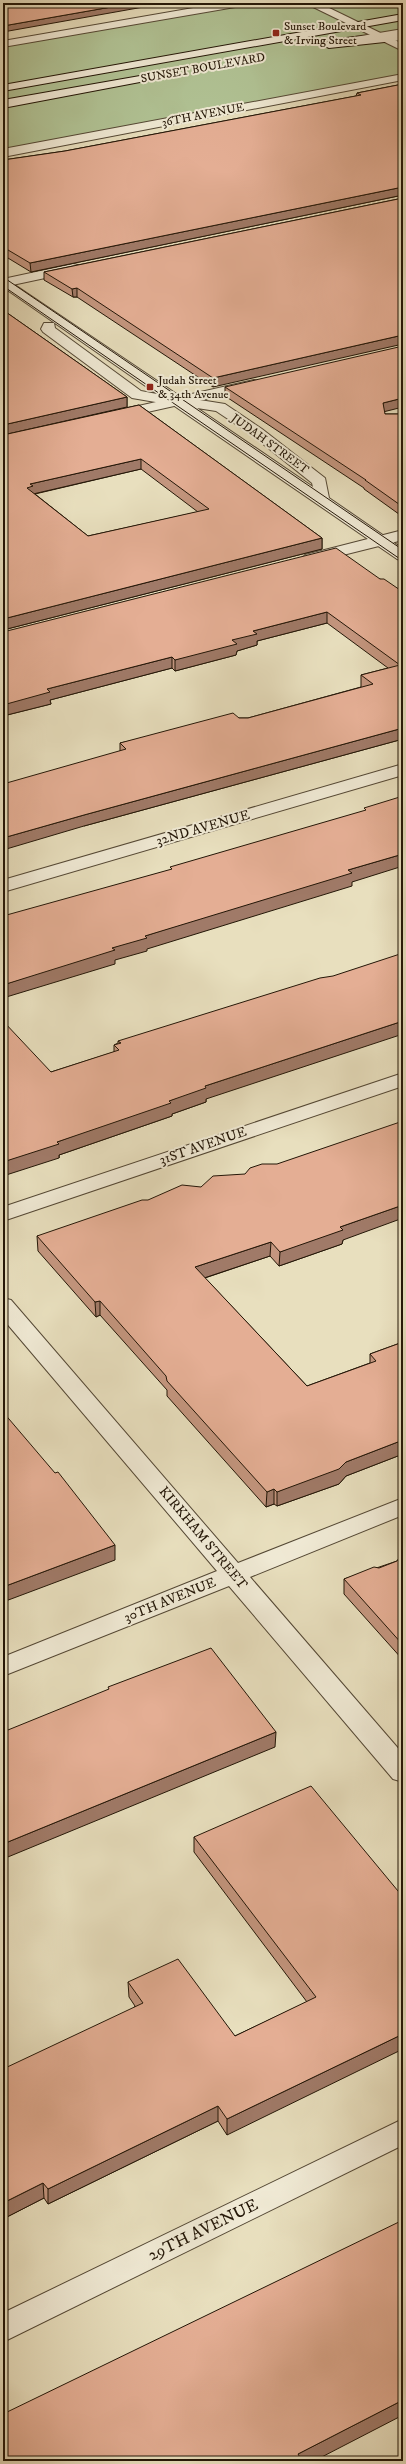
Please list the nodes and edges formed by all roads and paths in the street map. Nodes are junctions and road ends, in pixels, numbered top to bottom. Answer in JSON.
{"nodes":[{"id":1,"x":241,"y":3,"type":"edge"},
{"id":2,"x":310,"y":3,"type":"edge"},
{"id":3,"x":401,"y":17,"type":"edge"},
{"id":4,"x":356,"y":25,"type":"junction"},
{"id":5,"x":403,"y":32,"type":"edge"},
{"id":6,"x":381,"y":37,"type":"junction"},
{"id":7,"x":403,"y":37,"type":"edge"},
{"id":8,"x":3,"y":44,"type":"edge"},
{"id":9,"x":320,"y":47,"type":"dead end"},
{"id":10,"x":403,"y":48,"type":"edge"},
{"id":11,"x":165,"y":75,"type":"dead end"},
{"id":12,"x":403,"y":77,"type":"edge"},
{"id":13,"x":3,"y":88,"type":"edge"},
{"id":14,"x":3,"y":104,"type":"edge"},
{"id":15,"x":3,"y":153,"type":"edge"},
{"id":16,"x":86,"y":266,"type":"edge"},
{"id":17,"x":4,"y":282,"type":"edge"},
{"id":18,"x":271,"y":380,"type":"edge"},
{"id":19,"x":177,"y":401,"type":"junction"},
{"id":20,"x":100,"y":419,"type":"edge"},
{"id":21,"x":403,"y":535,"type":"edge"},
{"id":22,"x":381,"y":541,"type":"junction"},
{"id":23,"x":403,"y":556,"type":"edge"},
{"id":24,"x":295,"y":562,"type":"edge"},
{"id":25,"x":403,"y":769,"type":"edge"},
{"id":26,"x":3,"y":886,"type":"edge"},
{"id":27,"x":403,"y":1079,"type":"edge"},
{"id":28,"x":3,"y":1214,"type":"edge"},
{"id":29,"x":3,"y":1305,"type":"edge"},
{"id":30,"x":403,"y":1506,"type":"edge"},
{"id":31,"x":234,"y":1574,"type":"junction"},
{"id":32,"x":3,"y":1667,"type":"edge"},
{"id":33,"x":403,"y":1772,"type":"edge"},
{"id":34,"x":403,"y":2131,"type":"edge"},
{"id":35,"x":3,"y":2328,"type":"edge"}],
"edges":[{"from":1,"to":8,"type":"street"},
{"from":2,"to":4,"type":"street"},
{"from":3,"to":4,"type":"street","name":"SUNSET BOULEVARD"},
{"from":4,"to":6,"type":"street"},
{"from":4,"to":13,"type":"street","name":"SUNSET BOULEVARD"},
{"from":5,"to":6,"type":"street"},
{"from":6,"to":7,"type":"street"},
{"from":6,"to":9,"type":"street"},
{"from":6,"to":10,"type":"street"},
{"from":11,"to":14,"type":"street","name":"SUNSET BOULEVARD"},
{"from":12,"to":15,"type":"street","name":"36TH AVENUE"},
{"from":16,"to":17,"type":"street"},
{"from":17,"to":19,"type":"street","name":"JUDAH STREET"},
{"from":18,"to":19,"type":"street"},
{"from":19,"to":20,"type":"street"},
{"from":19,"to":22,"type":"street","name":"JUDAH STREET"},
{"from":21,"to":22,"type":"street"},
{"from":22,"to":23,"type":"street","name":"JUDAH STREET"},
{"from":22,"to":24,"type":"street"},
{"from":25,"to":26,"type":"street","name":"32ND AVENUE"},
{"from":27,"to":28,"type":"street","name":"31ST AVENUE"},
{"from":29,"to":31,"type":"street","name":"KIRKHAM STREET"},
{"from":30,"to":31,"type":"street","name":"30TH AVENUE"},
{"from":31,"to":32,"type":"street","name":"30TH AVENUE"},
{"from":31,"to":33,"type":"street","name":"KIRKHAM STREET"},
{"from":34,"to":35,"type":"street","name":"29TH AVENUE"}]}
